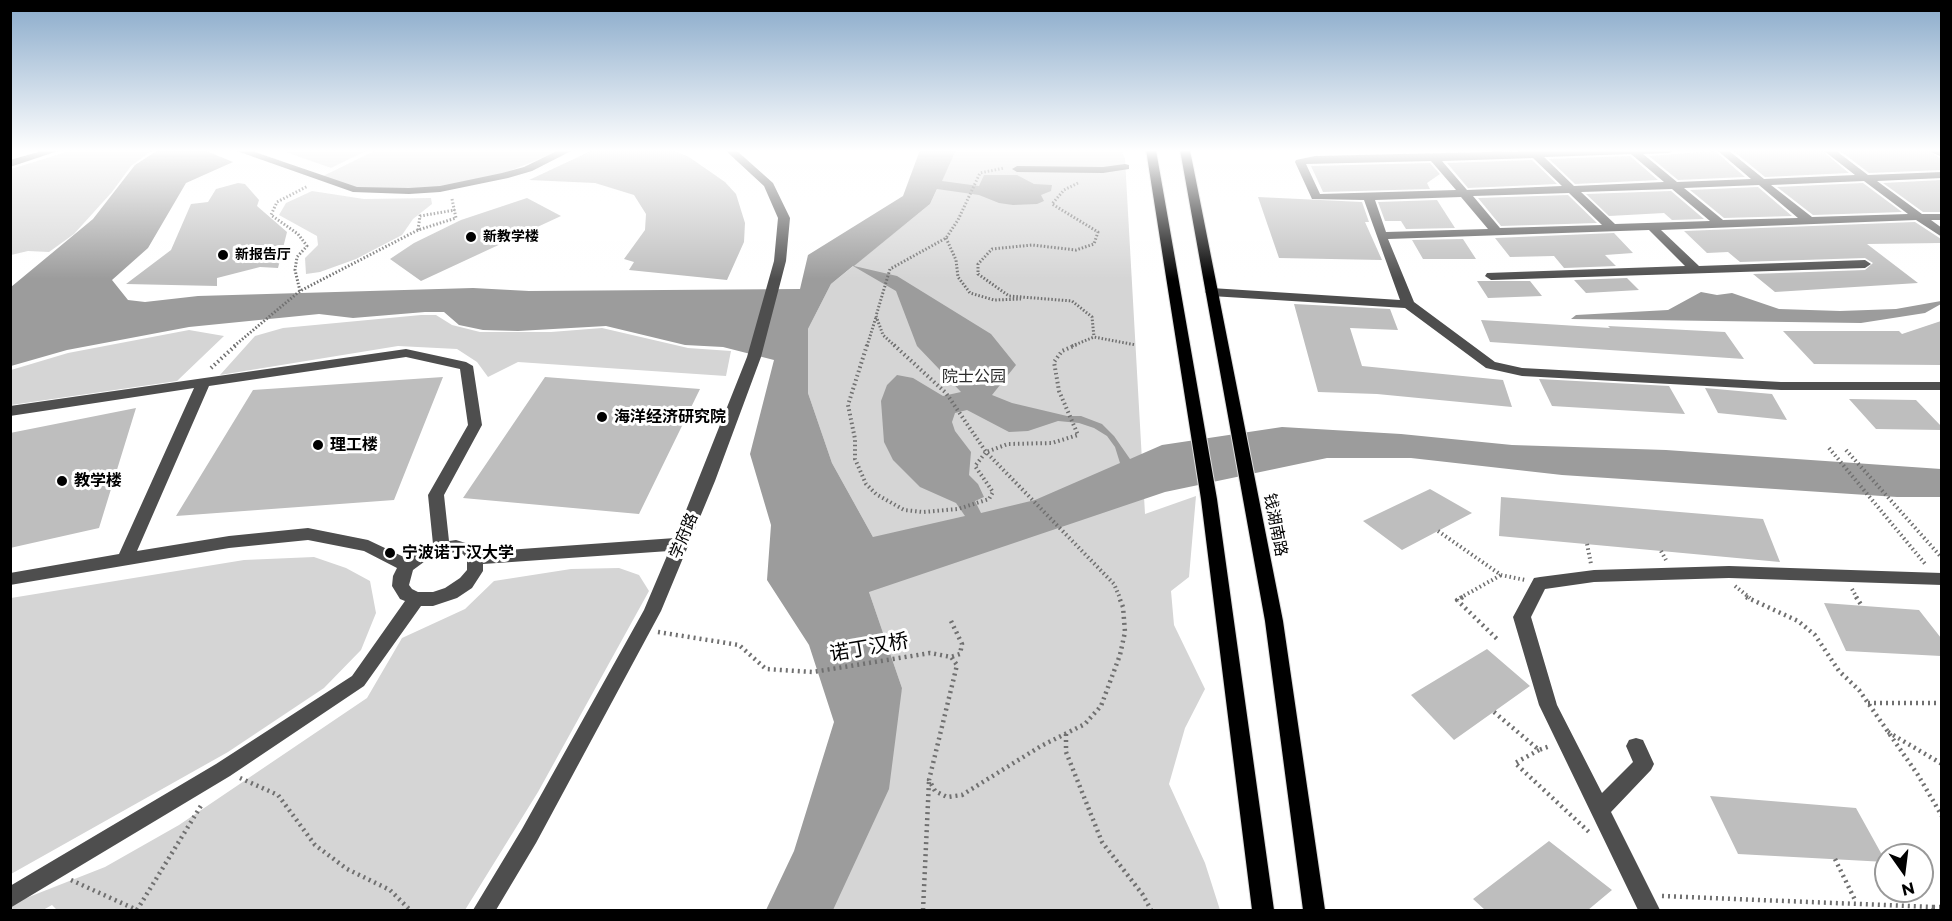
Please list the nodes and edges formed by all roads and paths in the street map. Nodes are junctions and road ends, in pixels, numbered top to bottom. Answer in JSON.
{"nodes":[{"id":1,"x":294,"y":193,"type":"edge"},
{"id":2,"x":451,"y":193,"type":"edge"},
{"id":3,"x":773,"y":193,"type":"edge"},
{"id":4,"x":971,"y":193,"type":"edge"},
{"id":5,"x":1061,"y":193,"type":"edge"},
{"id":6,"x":1158,"y":193,"type":"edge"},
{"id":7,"x":1193,"y":193,"type":"edge"},
{"id":8,"x":1314,"y":193,"type":"edge"},
{"id":9,"x":1463,"y":193,"type":"joint"},
{"id":10,"x":1575,"y":193,"type":"edge"},
{"id":11,"x":1685,"y":193,"type":"edge"},
{"id":12,"x":1775,"y":193,"type":"edge"},
{"id":13,"x":1885,"y":193,"type":"edge"},
{"id":14,"x":1368,"y":197,"type":"junction"},
{"id":15,"x":454,"y":210,"type":"junction"},
{"id":16,"x":1941,"y":217,"type":"edge"},
{"id":17,"x":1919,"y":218,"type":"junction"},
{"id":18,"x":1809,"y":221,"type":"junction"},
{"id":19,"x":1722,"y":225,"type":"junction"},
{"id":20,"x":1653,"y":228,"type":"junction"},
{"id":21,"x":1613,"y":229,"type":"junction"},
{"id":22,"x":418,"y":231,"type":"junction"},
{"id":23,"x":1498,"y":233,"type":"junction"},
{"id":24,"x":1941,"y":234,"type":"edge"},
{"id":25,"x":1382,"y":236,"type":"junction"},
{"id":26,"x":946,"y":238,"type":"junction"},
{"id":27,"x":1865,"y":264,"type":"dead end"},
{"id":28,"x":1695,"y":269,"type":"junction"},
{"id":29,"x":1491,"y":276,"type":"dead end"},
{"id":30,"x":300,"y":291,"type":"junction"},
{"id":31,"x":1211,"y":292,"type":"junction"},
{"id":32,"x":1029,"y":299,"type":"junction"},
{"id":33,"x":1408,"y":303,"type":"junction"},
{"id":34,"x":876,"y":316,"type":"junction"},
{"id":35,"x":1094,"y":337,"type":"junction"},
{"id":36,"x":1136,"y":345,"type":"dead end"},
{"id":37,"x":204,"y":382,"type":"junction"},
{"id":38,"x":1941,"y":386,"type":"edge"},
{"id":39,"x":10,"y":411,"type":"edge"},
{"id":40,"x":1831,"y":450,"type":"dead end"},
{"id":41,"x":986,"y":452,"type":"junction"},
{"id":42,"x":1848,"y":452,"type":"dead end"},
{"id":43,"x":1438,"y":531,"type":"dead end"},
{"id":44,"x":680,"y":544,"type":"junction"},
{"id":45,"x":441,"y":547,"type":"junction"},
{"id":46,"x":126,"y":557,"type":"junction"},
{"id":47,"x":475,"y":558,"type":"junction"},
{"id":48,"x":1941,"y":558,"type":"edge"},
{"id":49,"x":407,"y":566,"type":"junction"},
{"id":50,"x":1722,"y":572,"type":"junction"},
{"id":51,"x":1501,"y":575,"type":"junction"},
{"id":52,"x":10,"y":579,"type":"edge"},
{"id":53,"x":1940,"y":579,"type":"edge"},
{"id":54,"x":1540,"y":583,"type":"junction"},
{"id":55,"x":416,"y":599,"type":"junction"},
{"id":56,"x":951,"y":621,"type":"dead end"},
{"id":57,"x":641,"y":630,"type":"junction"},
{"id":58,"x":1499,"y":641,"type":"dead end"},
{"id":59,"x":951,"y":657,"type":"junction"},
{"id":60,"x":1868,"y":703,"type":"junction"},
{"id":61,"x":1941,"y":703,"type":"edge"},
{"id":62,"x":1494,"y":712,"type":"dead end"},
{"id":63,"x":1886,"y":731,"type":"junction"},
{"id":64,"x":1066,"y":734,"type":"junction"},
{"id":65,"x":1564,"y":740,"type":"junction"},
{"id":66,"x":1636,"y":746,"type":"dead end"},
{"id":67,"x":1539,"y":750,"type":"junction"},
{"id":68,"x":1941,"y":764,"type":"edge"},
{"id":69,"x":223,"y":770,"type":"junction"},
{"id":70,"x":929,"y":780,"type":"junction"},
{"id":71,"x":204,"y":800,"type":"dead end"},
{"id":72,"x":1599,"y":810,"type":"junction"},
{"id":73,"x":1941,"y":816,"type":"edge"},
{"id":74,"x":1593,"y":835,"type":"dead end"},
{"id":75,"x":1835,"y":859,"type":"dead end"},
{"id":76,"x":54,"y":872,"type":"junction"},
{"id":77,"x":10,"y":898,"type":"edge"},
{"id":78,"x":1645,"y":903,"type":"edge"},
{"id":79,"x":1856,"y":903,"type":"junction"},
{"id":80,"x":1941,"y":907,"type":"edge"},
{"id":81,"x":1934,"y":909,"type":"edge"},
{"id":82,"x":137,"y":910,"type":"edge"},
{"id":83,"x":410,"y":910,"type":"edge"},
{"id":84,"x":484,"y":910,"type":"edge"},
{"id":85,"x":922,"y":910,"type":"edge"},
{"id":86,"x":1151,"y":910,"type":"edge"},
{"id":87,"x":1263,"y":910,"type":"edge"},
{"id":88,"x":1314,"y":910,"type":"edge"}],
"edges":[{"from":1,"to":30,"type":"path"},
{"from":2,"to":15,"type":"path"},
{"from":3,"to":44,"type":"street","name":"学府路"},
{"from":4,"to":26,"type":"path"},
{"from":5,"to":32,"type":"path"},
{"from":6,"to":87,"type":"main road"},
{"from":7,"to":31,"type":"main road","name":"钱湖南路"},
{"from":8,"to":14,"type":"street"},
{"from":9,"to":14,"type":"street"},
{"from":9,"to":23,"type":"street"},
{"from":10,"to":21,"type":"street"},
{"from":11,"to":19,"type":"street"},
{"from":12,"to":18,"type":"street"},
{"from":13,"to":17,"type":"street"},
{"from":14,"to":25,"type":"street"},
{"from":15,"to":22,"type":"path"},
{"from":15,"to":22,"type":"path"},
{"from":16,"to":17,"type":"street"},
{"from":17,"to":18,"type":"street"},
{"from":17,"to":24,"type":"street"},
{"from":18,"to":19,"type":"street"},
{"from":19,"to":20,"type":"street"},
{"from":20,"to":21,"type":"street"},
{"from":20,"to":28,"type":"street"},
{"from":21,"to":23,"type":"street"},
{"from":22,"to":30,"type":"path"},
{"from":23,"to":25,"type":"street"},
{"from":25,"to":33,"type":"street"},
{"from":26,"to":32,"type":"path"},
{"from":26,"to":34,"type":"path"},
{"from":27,"to":28,"type":"street"},
{"from":28,"to":29,"type":"street"},
{"from":30,"to":37,"type":"path"},
{"from":31,"to":33,"type":"street"},
{"from":31,"to":88,"type":"main road","name":"钱湖南路"},
{"from":32,"to":35,"type":"path"},
{"from":33,"to":38,"type":"street"},
{"from":34,"to":41,"type":"path"},
{"from":34,"to":41,"type":"path"},
{"from":35,"to":36,"type":"path"},
{"from":35,"to":41,"type":"path"},
{"from":37,"to":39,"type":"street"},
{"from":37,"to":45,"type":"street"},
{"from":37,"to":46,"type":"street"},
{"from":40,"to":53,"type":"path"},
{"from":41,"to":64,"type":"path"},
{"from":42,"to":48,"type":"path"},
{"from":43,"to":51,"type":"path"},
{"from":44,"to":47,"type":"street"},
{"from":44,"to":57,"type":"street","name":"学府路"},
{"from":45,"to":47,"type":"street"},
{"from":45,"to":49,"type":"street"},
{"from":46,"to":49,"type":"street"},
{"from":46,"to":52,"type":"street"},
{"from":47,"to":55,"type":"street"},
{"from":49,"to":55,"type":"street"},
{"from":50,"to":53,"type":"street"},
{"from":50,"to":54,"type":"street"},
{"from":50,"to":60,"type":"path"},
{"from":51,"to":54,"type":"path"},
{"from":51,"to":58,"type":"path"},
{"from":54,"to":65,"type":"street"},
{"from":55,"to":69,"type":"street"},
{"from":56,"to":59,"type":"path"},
{"from":57,"to":59,"type":"path","name":"诺丁汉桥"},
{"from":57,"to":84,"type":"street","name":"学府路"},
{"from":59,"to":70,"type":"path"},
{"from":60,"to":61,"type":"path"},
{"from":60,"to":63,"type":"path"},
{"from":62,"to":67,"type":"path"},
{"from":63,"to":68,"type":"path"},
{"from":63,"to":73,"type":"path"},
{"from":64,"to":70,"type":"path"},
{"from":64,"to":86,"type":"path"},
{"from":65,"to":67,"type":"path"},
{"from":65,"to":72,"type":"street"},
{"from":66,"to":72,"type":"street"},
{"from":67,"to":74,"type":"path"},
{"from":69,"to":76,"type":"street"},
{"from":69,"to":83,"type":"path"},
{"from":70,"to":85,"type":"path"},
{"from":71,"to":82,"type":"path"},
{"from":72,"to":78,"type":"street"},
{"from":75,"to":79,"type":"path"},
{"from":76,"to":77,"type":"street"},
{"from":76,"to":82,"type":"path"},
{"from":78,"to":79,"type":"path"},
{"from":79,"to":81,"type":"path"},
{"from":80,"to":81,"type":"path"}]}
